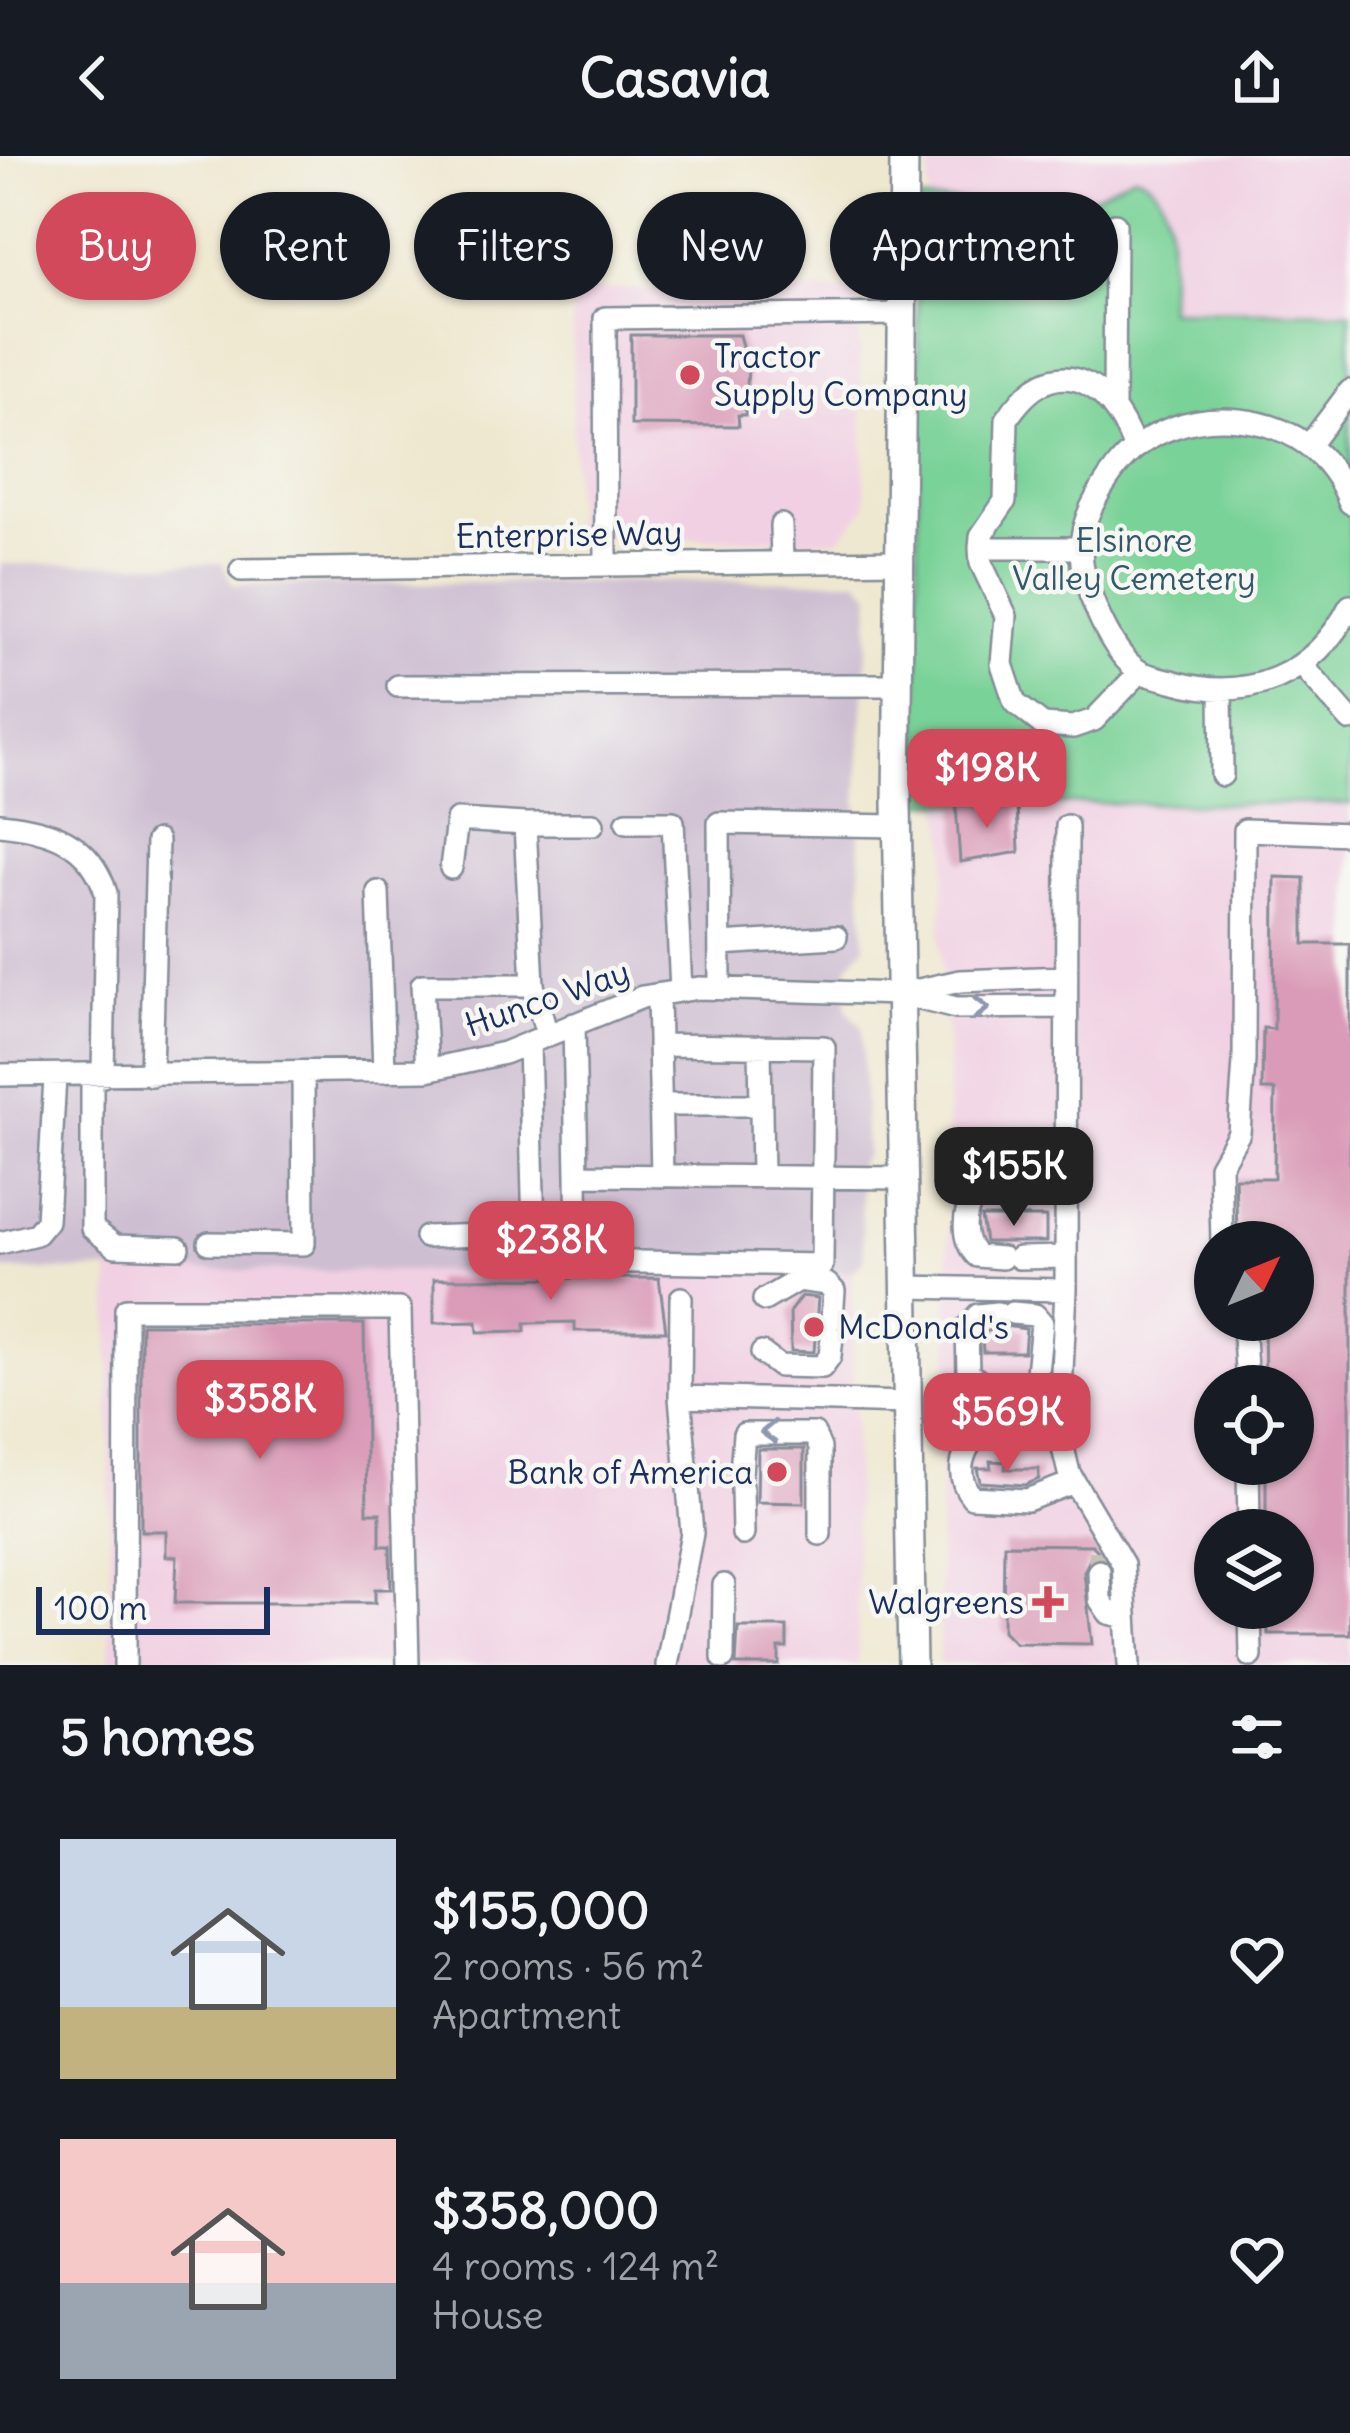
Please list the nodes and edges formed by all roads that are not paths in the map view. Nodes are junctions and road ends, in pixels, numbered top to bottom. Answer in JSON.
{"nodes":[{"id":1,"x":904,"y":156,"type":"edge"},
{"id":2,"x":1115,"y":300,"type":"edge"},
{"id":3,"x":902,"y":314,"type":"junction"},
{"id":4,"x":1350,"y":391,"type":"edge"},
{"id":5,"x":1114,"y":406,"type":"junction"},
{"id":6,"x":1310,"y":444,"type":"junction"},
{"id":7,"x":1134,"y":447,"type":"junction"},
{"id":8,"x":1350,"y":502,"type":"edge"},
{"id":9,"x":782,"y":526,"type":"dead end"},
{"id":10,"x":980,"y":548,"type":"junction"},
{"id":11,"x":1078,"y":548,"type":"junction"},
{"id":12,"x":899,"y":561,"type":"junction"},
{"id":13,"x":782,"y":563,"type":"junction"},
{"id":14,"x":606,"y":565,"type":"junction"},
{"id":15,"x":241,"y":570,"type":"dead end"},
{"id":16,"x":1350,"y":606,"type":"edge"},
{"id":17,"x":1303,"y":666,"type":"junction"},
{"id":18,"x":1140,"y":672,"type":"junction"},
{"id":19,"x":898,"y":685,"type":"junction"},
{"id":20,"x":398,"y":686,"type":"dead end"},
{"id":21,"x":1221,"y":692,"type":"junction"},
{"id":22,"x":1350,"y":720,"type":"edge"},
{"id":23,"x":1222,"y":776,"type":"dead end"},
{"id":24,"x":897,"y":814,"type":"junction"},
{"id":25,"x":627,"y":822,"type":"dead end"},
{"id":26,"x":0,"y":824,"type":"edge"},
{"id":27,"x":525,"y":824,"type":"junction"},
{"id":28,"x":593,"y":824,"type":"dead end"},
{"id":29,"x":1067,"y":826,"type":"dead end"},
{"id":30,"x":1350,"y":835,"type":"edge"},
{"id":31,"x":157,"y":841,"type":"dead end"},
{"id":32,"x":451,"y":868,"type":"dead end"},
{"id":33,"x":378,"y":892,"type":"dead end"},
{"id":34,"x":836,"y":938,"type":"dead end"},
{"id":35,"x":720,"y":944,"type":"junction"},
{"id":36,"x":1065,"y":976,"type":"junction"},
{"id":37,"x":533,"y":985,"type":"junction"},
{"id":38,"x":720,"y":988,"type":"junction"},
{"id":39,"x":669,"y":993,"type":"junction"},
{"id":40,"x":900,"y":994,"type":"junction"},
{"id":41,"x":1065,"y":1007,"type":"junction"},
{"id":42,"x":574,"y":1024,"type":"junction"},
{"id":43,"x":538,"y":1039,"type":"junction"},
{"id":44,"x":659,"y":1045,"type":"junction"},
{"id":45,"x":760,"y":1046,"type":"junction"},
{"id":46,"x":427,"y":1070,"type":"junction"},
{"id":47,"x":384,"y":1071,"type":"junction"},
{"id":48,"x":303,"y":1072,"type":"junction"},
{"id":49,"x":152,"y":1075,"type":"junction"},
{"id":50,"x":0,"y":1076,"type":"edge"},
{"id":51,"x":98,"y":1076,"type":"junction"},
{"id":52,"x":55,"y":1077,"type":"junction"},
{"id":53,"x":761,"y":1105,"type":"junction"},
{"id":54,"x":661,"y":1106,"type":"junction"},
{"id":55,"x":577,"y":1175,"type":"junction"},
{"id":56,"x":662,"y":1176,"type":"junction"},
{"id":57,"x":762,"y":1177,"type":"junction"},
{"id":58,"x":827,"y":1177,"type":"junction"},
{"id":59,"x":900,"y":1178,"type":"junction"},
{"id":60,"x":986,"y":1192,"type":"dead end"},
{"id":61,"x":1221,"y":1221,"type":"edge"},
{"id":62,"x":426,"y":1237,"type":"dead end"},
{"id":63,"x":0,"y":1243,"type":"edge"},
{"id":64,"x":209,"y":1243,"type":"dead end"},
{"id":65,"x":178,"y":1249,"type":"dead end"},
{"id":66,"x":1066,"y":1257,"type":"junction"},
{"id":67,"x":902,"y":1287,"type":"junction"},
{"id":68,"x":1066,"y":1290,"type":"junction"},
{"id":69,"x":681,"y":1298,"type":"dead end"},
{"id":70,"x":764,"y":1300,"type":"dead end"},
{"id":71,"x":762,"y":1353,"type":"dead end"},
{"id":72,"x":1036,"y":1383,"type":"dead end"},
{"id":73,"x":985,"y":1385,"type":"dead end"},
{"id":74,"x":680,"y":1397,"type":"junction"},
{"id":75,"x":908,"y":1403,"type":"junction"},
{"id":76,"x":981,"y":1427,"type":"dead end"},
{"id":77,"x":1074,"y":1482,"type":"junction"},
{"id":78,"x":1099,"y":1521,"type":"junction"},
{"id":79,"x":742,"y":1534,"type":"dead end"},
{"id":80,"x":820,"y":1534,"type":"dead end"},
{"id":81,"x":724,"y":1585,"type":"dead end"},
{"id":82,"x":1122,"y":1616,"type":"junction"},
{"id":83,"x":1251,"y":1629,"type":"edge"},
{"id":84,"x":1252,"y":1656,"type":"dead end"},
{"id":85,"x":723,"y":1658,"type":"dead end"},
{"id":86,"x":1127,"y":1662,"type":"edge"},
{"id":87,"x":125,"y":1665,"type":"edge"},
{"id":88,"x":408,"y":1665,"type":"edge"},
{"id":89,"x":667,"y":1665,"type":"edge"},
{"id":90,"x":912,"y":1665,"type":"edge"}],
"edges":[{"from":1,"to":3,"type":"main road"},
{"from":2,"to":5,"type":"lane"},
{"from":3,"to":12,"type":"main road"},
{"from":3,"to":14,"type":"lane"},
{"from":4,"to":6,"type":"lane"},
{"from":5,"to":7,"type":"lane"},
{"from":5,"to":10,"type":"lane"},
{"from":6,"to":7,"type":"lane"},
{"from":6,"to":8,"type":"lane"},
{"from":7,"to":11,"type":"lane"},
{"from":9,"to":13,"type":"lane"},
{"from":10,"to":11,"type":"lane"},
{"from":10,"to":18,"type":"lane"},
{"from":11,"to":18,"type":"lane"},
{"from":12,"to":13,"type":"lane","name":"Enterprise Way"},
{"from":12,"to":19,"type":"main road"},
{"from":13,"to":14,"type":"lane","name":"Enterprise Way"},
{"from":14,"to":15,"type":"lane","name":"Enterprise Way"},
{"from":16,"to":17,"type":"lane"},
{"from":17,"to":21,"type":"lane"},
{"from":17,"to":22,"type":"lane"},
{"from":18,"to":21,"type":"lane"},
{"from":19,"to":20,"type":"lane"},
{"from":19,"to":24,"type":"main road"},
{"from":21,"to":23,"type":"lane"},
{"from":24,"to":35,"type":"lane"},
{"from":24,"to":40,"type":"main road"},
{"from":25,"to":39,"type":"lane"},
{"from":26,"to":51,"type":"lane"},
{"from":27,"to":28,"type":"lane"},
{"from":27,"to":32,"type":"lane"},
{"from":27,"to":37,"type":"lane"},
{"from":29,"to":36,"type":"lane"},
{"from":30,"to":61,"type":"lane"},
{"from":31,"to":49,"type":"lane"},
{"from":33,"to":47,"type":"lane"},
{"from":34,"to":35,"type":"lane"},
{"from":35,"to":38,"type":"lane"},
{"from":36,"to":40,"type":"lane","name":"Hunco Way"},
{"from":36,"to":41,"type":"lane"},
{"from":37,"to":43,"type":"lane"},
{"from":37,"to":46,"type":"lane"},
{"from":38,"to":39,"type":"lane","name":"Hunco Way"},
{"from":38,"to":40,"type":"lane","name":"Hunco Way"},
{"from":39,"to":42,"type":"lane","name":"Hunco Way"},
{"from":39,"to":44,"type":"lane"},
{"from":40,"to":41,"type":"lane","name":"Hunco Way","one_way":true},
{"from":40,"to":59,"type":"main road"},
{"from":41,"to":66,"type":"lane"},
{"from":42,"to":43,"type":"lane","name":"Hunco Way"},
{"from":42,"to":55,"type":"lane"},
{"from":43,"to":46,"type":"lane","name":"Hunco Way"},
{"from":43,"to":62,"type":"lane"},
{"from":44,"to":45,"type":"lane"},
{"from":44,"to":54,"type":"lane"},
{"from":45,"to":53,"type":"lane"},
{"from":45,"to":58,"type":"lane"},
{"from":46,"to":47,"type":"lane","name":"Hunco Way"},
{"from":47,"to":48,"type":"lane","name":"Hunco Way"},
{"from":48,"to":49,"type":"lane","name":"Hunco Way"},
{"from":48,"to":64,"type":"lane"},
{"from":49,"to":51,"type":"lane","name":"Hunco Way"},
{"from":50,"to":52,"type":"lane","name":"Hunco Way"},
{"from":51,"to":52,"type":"lane","name":"Hunco Way"},
{"from":51,"to":65,"type":"lane"},
{"from":52,"to":63,"type":"lane"},
{"from":53,"to":54,"type":"lane"},
{"from":53,"to":57,"type":"lane"},
{"from":54,"to":56,"type":"lane"},
{"from":55,"to":56,"type":"lane"},
{"from":55,"to":58,"type":"lane"},
{"from":56,"to":57,"type":"lane"},
{"from":57,"to":58,"type":"lane"},
{"from":58,"to":59,"type":"lane"},
{"from":59,"to":67,"type":"main road"},
{"from":60,"to":66,"type":"lane"},
{"from":66,"to":68,"type":"lane"},
{"from":67,"to":68,"type":"lane"},
{"from":67,"to":75,"type":"main road"},
{"from":68,"to":77,"type":"lane"},
{"from":69,"to":74,"type":"lane"},
{"from":70,"to":71,"type":"lane"},
{"from":72,"to":73,"type":"lane"},
{"from":74,"to":75,"type":"lane"},
{"from":74,"to":89,"type":"lane"},
{"from":75,"to":90,"type":"main road"},
{"from":76,"to":77,"type":"lane"},
{"from":77,"to":78,"type":"lane"},
{"from":78,"to":82,"type":"lane"},
{"from":78,"to":82,"type":"lane"},
{"from":80,"to":79,"type":"lane","one_way":true},
{"from":81,"to":85,"type":"lane"},
{"from":82,"to":86,"type":"lane"},
{"from":83,"to":84,"type":"lane"},
{"from":87,"to":88,"type":"lane"}]}
